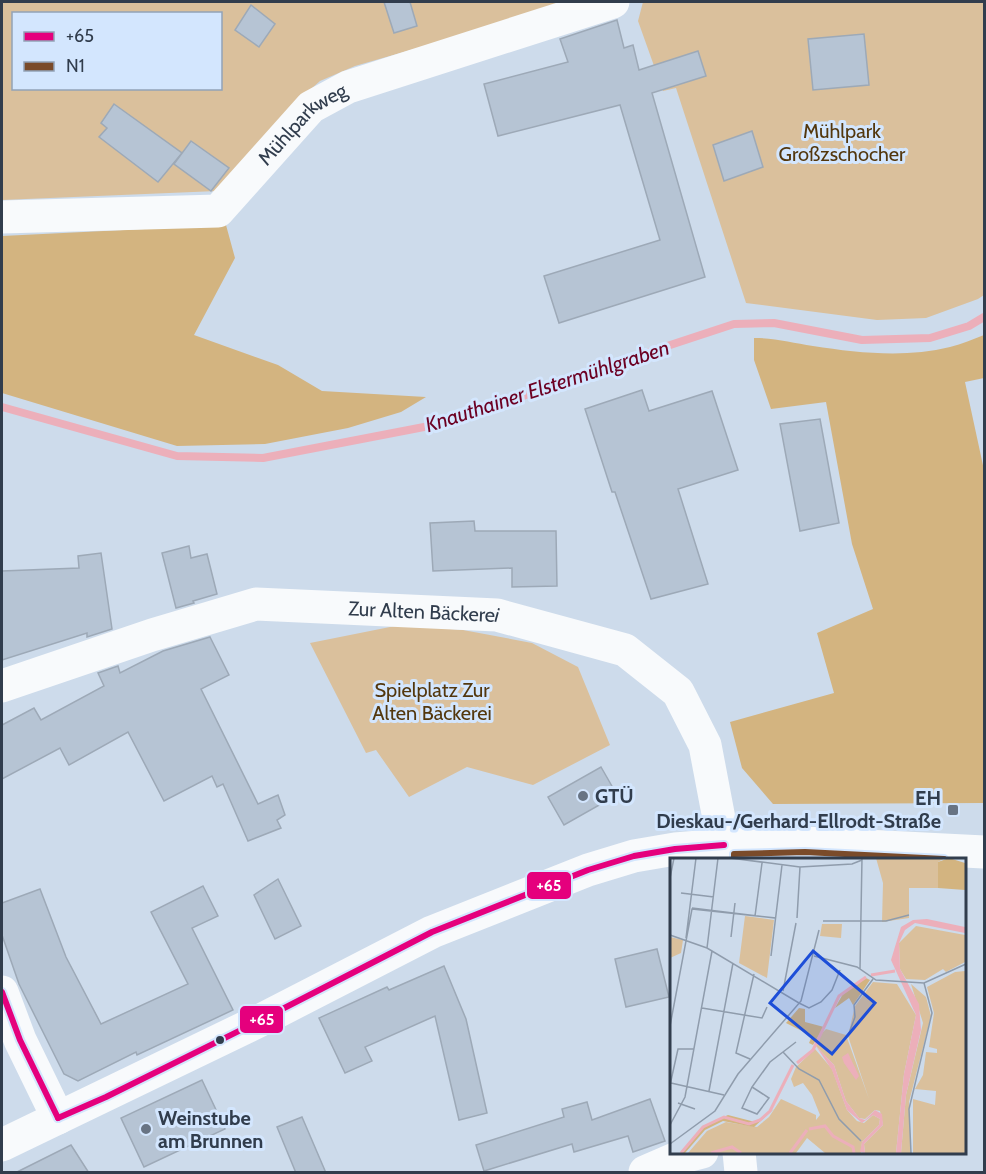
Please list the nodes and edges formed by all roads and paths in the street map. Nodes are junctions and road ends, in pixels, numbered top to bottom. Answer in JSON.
{"nodes":[{"id":1,"x":613,"y":2,"type":"edge"},
{"id":2,"x":2,"y":217,"type":"edge"},
{"id":3,"x":2,"y":686,"type":"edge"},
{"id":4,"x":724,"y":852,"type":"edge"},
{"id":5,"x":984,"y":852,"type":"edge"},
{"id":6,"x":2,"y":992,"type":"edge"},
{"id":7,"x":58,"y":1118,"type":"junction"},
{"id":8,"x":2,"y":1145,"type":"edge"},
{"id":9,"x":698,"y":1153,"type":"edge"},
{"id":10,"x":740,"y":1153,"type":"edge"},
{"id":11,"x":645,"y":1173,"type":"edge"},
{"id":12,"x":741,"y":1173,"type":"edge"}],
"edges":[{"from":1,"to":2,"type":"street","name":"Mühlparkweg"},
{"from":3,"to":4,"type":"street","name":"Zur Alten Bäckerei"},
{"from":4,"to":5,"type":"street"},
{"from":4,"to":7,"type":"street"},
{"from":6,"to":7,"type":"street"},
{"from":7,"to":8,"type":"street"},
{"from":9,"to":11,"type":"street"},
{"from":10,"to":12,"type":"street"}]}
